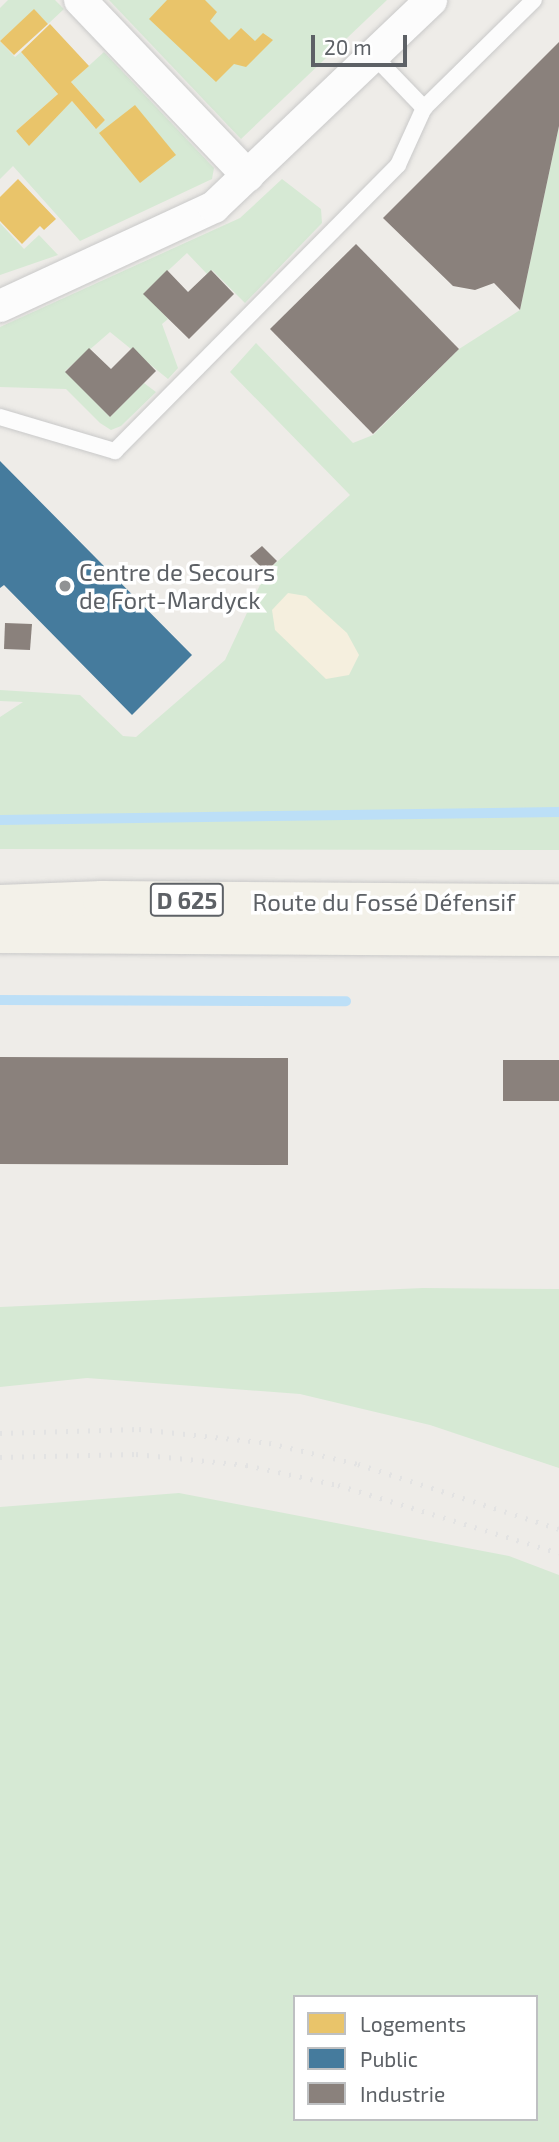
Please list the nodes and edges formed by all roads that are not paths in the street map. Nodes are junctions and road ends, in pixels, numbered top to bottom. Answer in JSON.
{"nodes":[{"id":1,"x":80,"y":0,"type":"edge"},
{"id":2,"x":430,"y":0,"type":"edge"},
{"id":3,"x":534,"y":0,"type":"edge"},
{"id":4,"x":373,"y":55,"type":"junction"},
{"id":5,"x":424,"y":108,"type":"junction"},
{"id":6,"x":248,"y":176,"type":"junction"},
{"id":7,"x":0,"y":306,"type":"edge"},
{"id":8,"x":0,"y":416,"type":"edge"},
{"id":9,"x":559,"y":903,"type":"edge"},
{"id":10,"x":0,"y":904,"type":"edge"},
{"id":11,"x":0,"y":934,"type":"edge"},
{"id":12,"x":559,"y":937,"type":"edge"}],
"edges":[{"from":1,"to":6,"type":"street"},
{"from":2,"to":4,"type":"street"},
{"from":3,"to":5,"type":"lane"},
{"from":4,"to":5,"type":"lane"},
{"from":4,"to":6,"type":"street"},
{"from":5,"to":8,"type":"lane"},
{"from":6,"to":7,"type":"street"},
{"from":9,"to":10,"type":"main road","name":"Route du Fossé Défensif","number":"D 625"},
{"from":11,"to":12,"type":"main road","name":"Route du Fossé Défensif","number":"D 625"}]}
